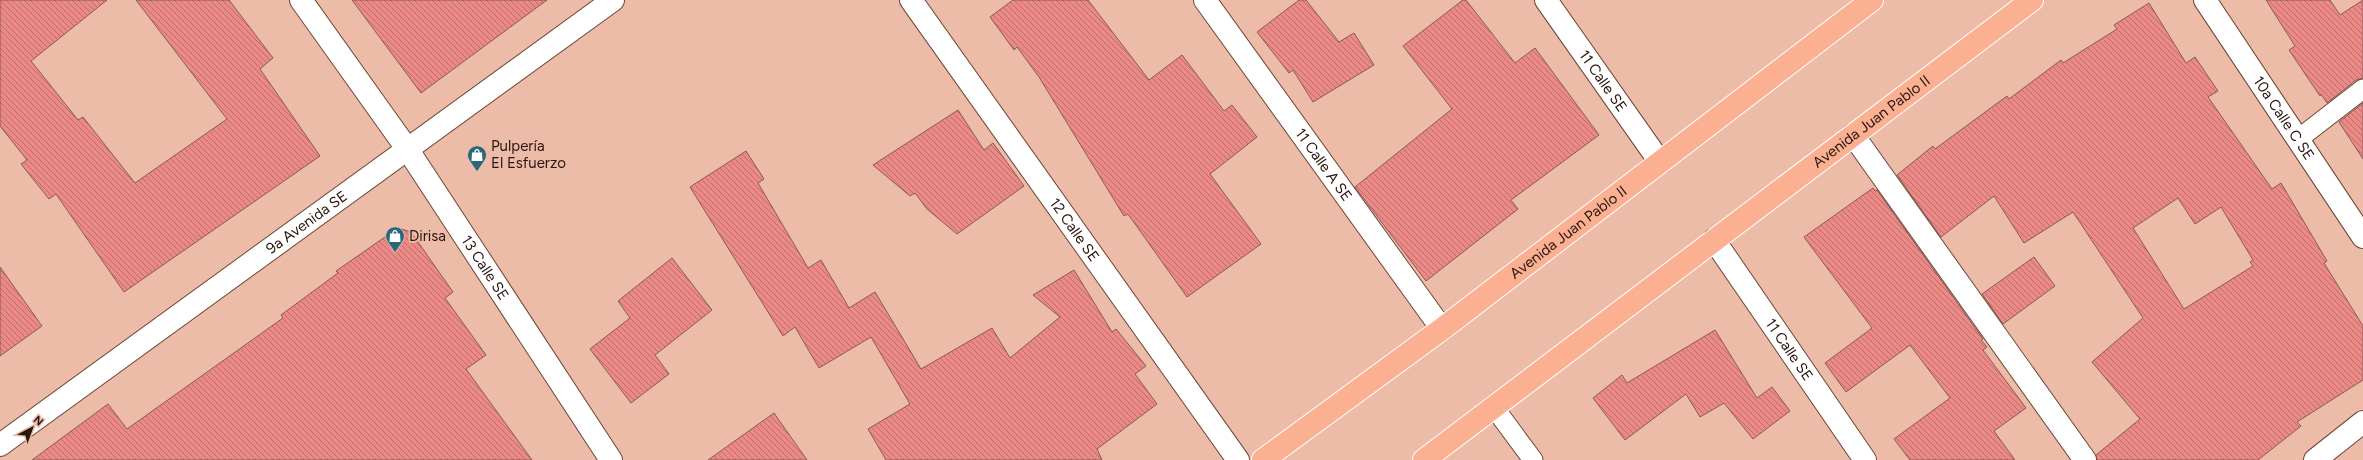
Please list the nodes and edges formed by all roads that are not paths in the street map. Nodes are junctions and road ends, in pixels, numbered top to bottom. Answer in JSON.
{"nodes":[{"id":1,"x":301,"y":0,"type":"edge"},
{"id":2,"x":613,"y":0,"type":"edge"},
{"id":3,"x":910,"y":0,"type":"edge"},
{"id":4,"x":1205,"y":0,"type":"edge"},
{"id":5,"x":1546,"y":0,"type":"edge"},
{"id":6,"x":1872,"y":0,"type":"edge"},
{"id":7,"x":2032,"y":0,"type":"edge"},
{"id":8,"x":2205,"y":0,"type":"edge"},
{"id":9,"x":2363,"y":89,"type":"edge"},
{"id":10,"x":1853,"y":135,"type":"junction"},
{"id":11,"x":2297,"y":140,"type":"junction"},
{"id":12,"x":408,"y":150,"type":"junction"},
{"id":13,"x":1660,"y":162,"type":"junction"},
{"id":14,"x":2363,"y":237,"type":"edge"},
{"id":15,"x":1714,"y":240,"type":"junction"},
{"id":16,"x":1442,"y":329,"type":"junction"},
{"id":17,"x":1493,"y":406,"type":"junction"},
{"id":18,"x":2363,"y":422,"type":"edge"},
{"id":19,"x":0,"y":445,"type":"edge"},
{"id":20,"x":611,"y":460,"type":"edge"},
{"id":21,"x":1238,"y":460,"type":"edge"},
{"id":22,"x":1263,"y":460,"type":"edge"},
{"id":23,"x":1424,"y":460,"type":"edge"},
{"id":24,"x":1533,"y":460,"type":"edge"},
{"id":25,"x":1865,"y":460,"type":"edge"},
{"id":26,"x":2085,"y":460,"type":"edge"},
{"id":27,"x":2315,"y":460,"type":"edge"}],
"edges":[{"from":1,"to":12,"type":"street","name":"13 Calle SE"},
{"from":2,"to":12,"type":"street","name":"9a Avenida SE"},
{"from":3,"to":21,"type":"street","name":"12 Calle SE"},
{"from":4,"to":16,"type":"street","name":"11 Calle A SE"},
{"from":5,"to":13,"type":"street","name":"11 Calle SE"},
{"from":6,"to":13,"type":"highway","name":"Avenida Juan Pablo II"},
{"from":7,"to":10,"type":"highway","name":"Avenida Juan Pablo II"},
{"from":8,"to":11,"type":"street","name":"10a Calle C SE"},
{"from":9,"to":11,"type":"lane"},
{"from":10,"to":15,"type":"highway","name":"Avenida Juan Pablo II"},
{"from":10,"to":26,"type":"street"},
{"from":11,"to":14,"type":"street","name":"10a Calle C SE"},
{"from":12,"to":19,"type":"street","name":"9a Avenida SE"},
{"from":12,"to":20,"type":"street","name":"13 Calle SE"},
{"from":13,"to":16,"type":"highway","name":"Avenida Juan Pablo II"},
{"from":15,"to":17,"type":"highway","name":"Avenida Juan Pablo II"},
{"from":15,"to":25,"type":"street","name":"11 Calle SE"},
{"from":16,"to":22,"type":"highway","name":"Avenida Juan Pablo II"},
{"from":17,"to":23,"type":"highway","name":"Avenida Juan Pablo II"},
{"from":17,"to":24,"type":"lane"},
{"from":18,"to":27,"type":"street"}]}
